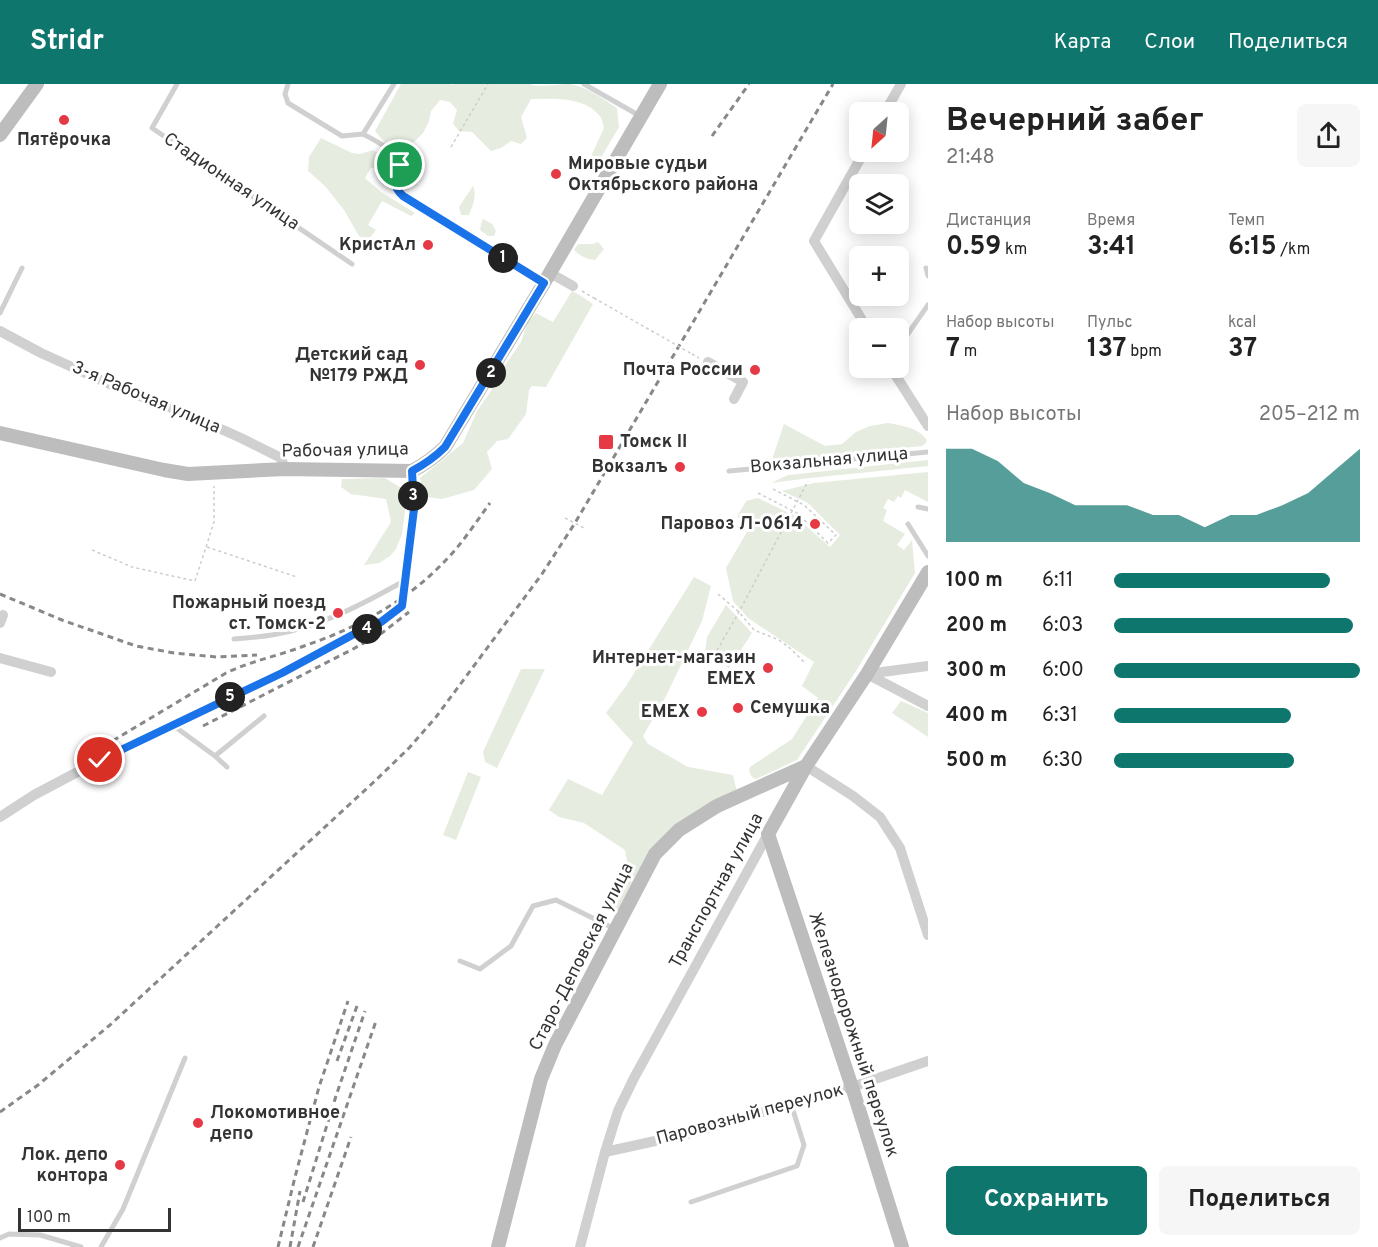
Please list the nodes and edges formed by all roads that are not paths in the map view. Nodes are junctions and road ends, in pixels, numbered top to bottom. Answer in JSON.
{"nodes":[{"id":1,"x":37,"y":84,"type":"edge"},
{"id":2,"x":177,"y":84,"type":"edge"},
{"id":3,"x":288,"y":84,"type":"edge"},
{"id":4,"x":394,"y":84,"type":"edge"},
{"id":5,"x":584,"y":84,"type":"edge"},
{"id":6,"x":660,"y":84,"type":"edge"},
{"id":7,"x":902,"y":84,"type":"edge"},
{"id":8,"x":891,"y":102,"type":"edge"},
{"id":9,"x":641,"y":117,"type":"junction"},
{"id":10,"x":5,"y":119,"type":"edge"},
{"id":11,"x":363,"y":134,"type":"junction"},
{"id":12,"x":0,"y":135,"type":"edge"},
{"id":13,"x":858,"y":162,"type":"edge"},
{"id":14,"x":352,"y":264,"type":"dead end"},
{"id":15,"x":22,"y":268,"type":"dead end"},
{"id":16,"x":926,"y":268,"type":"dead end"},
{"id":17,"x":928,"y":276,"type":"edge"},
{"id":18,"x":547,"y":278,"type":"junction"},
{"id":19,"x":573,"y":286,"type":"road end"},
{"id":20,"x":928,"y":305,"type":"edge"},
{"id":21,"x":0,"y":313,"type":"edge"},
{"id":22,"x":861,"y":318,"type":"edge"},
{"id":23,"x":0,"y":331,"type":"edge"},
{"id":24,"x":909,"y":332,"type":"edge"},
{"id":25,"x":708,"y":362,"type":"dead end"},
{"id":26,"x":897,"y":378,"type":"edge"},
{"id":27,"x":734,"y":399,"type":"dead end"},
{"id":28,"x":928,"y":426,"type":"edge"},
{"id":29,"x":0,"y":434,"type":"edge"},
{"id":30,"x":928,"y":452,"type":"edge"},
{"id":31,"x":285,"y":469,"type":"junction"},
{"id":32,"x":412,"y":471,"type":"junction"},
{"id":33,"x":729,"y":471,"type":"dead end"},
{"id":34,"x":918,"y":507,"type":"dead end"},
{"id":35,"x":928,"y":509,"type":"edge"},
{"id":36,"x":908,"y":524,"type":"dead end"},
{"id":37,"x":928,"y":556,"type":"edge"},
{"id":38,"x":928,"y":572,"type":"edge"},
{"id":39,"x":406,"y":580,"type":"junction"},
{"id":40,"x":234,"y":639,"type":"dead end"},
{"id":41,"x":0,"y":658,"type":"edge"},
{"id":42,"x":928,"y":666,"type":"edge"},
{"id":43,"x":51,"y":672,"type":"dead end"},
{"id":44,"x":867,"y":674,"type":"junction"},
{"id":45,"x":928,"y":706,"type":"edge"},
{"id":46,"x":264,"y":716,"type":"dead end"},
{"id":47,"x":173,"y":725,"type":"junction"},
{"id":48,"x":215,"y":756,"type":"junction"},
{"id":49,"x":806,"y":766,"type":"junction"},
{"id":50,"x":227,"y":767,"type":"dead end"},
{"id":51,"x":0,"y":817,"type":"edge"},
{"id":52,"x":768,"y":834,"type":"junction"},
{"id":53,"x":616,"y":929,"type":"junction"},
{"id":54,"x":928,"y":935,"type":"edge"},
{"id":55,"x":460,"y":961,"type":"dead end"},
{"id":56,"x":185,"y":1058,"type":"dead end"},
{"id":57,"x":928,"y":1060,"type":"edge"},
{"id":58,"x":852,"y":1087,"type":"junction"},
{"id":59,"x":790,"y":1104,"type":"junction"},
{"id":60,"x":605,"y":1152,"type":"junction"},
{"id":61,"x":691,"y":1202,"type":"dead end"},
{"id":62,"x":0,"y":1238,"type":"edge"},
{"id":63,"x":81,"y":1247,"type":"edge"},
{"id":64,"x":101,"y":1247,"type":"edge"},
{"id":65,"x":498,"y":1247,"type":"edge"},
{"id":66,"x":580,"y":1247,"type":"edge"},
{"id":67,"x":902,"y":1247,"type":"edge"}],
"edges":[{"from":1,"to":10,"type":"street"},
{"from":2,"to":14,"type":"lane","name":"Стадионная улица"},
{"from":3,"to":11,"type":"lane"},
{"from":4,"to":11,"type":"lane"},
{"from":5,"to":9,"type":"lane"},
{"from":6,"to":9,"type":"street","name":"Рабочая улица"},
{"from":7,"to":8,"type":"street"},
{"from":9,"to":18,"type":"street","name":"Рабочая улица"},
{"from":10,"to":12,"type":"street"},
{"from":11,"to":18,"type":"lane"},
{"from":13,"to":22,"type":"street"},
{"from":15,"to":21,"type":"lane"},
{"from":16,"to":17,"type":"lane"},
{"from":18,"to":19,"type":"street"},
{"from":18,"to":32,"type":"street","name":"Рабочая улица"},
{"from":20,"to":24,"type":"lane"},
{"from":23,"to":31,"type":"street","name":"3-я Рабочая улица"},
{"from":25,"to":27,"type":"street"},
{"from":26,"to":28,"type":"street"},
{"from":29,"to":31,"type":"street","name":"Рабочая улица"},
{"from":30,"to":33,"type":"lane","name":"Вокзальная улица"},
{"from":31,"to":32,"type":"street","name":"Рабочая улица"},
{"from":32,"to":39,"type":"street"},
{"from":34,"to":35,"type":"lane"},
{"from":36,"to":37,"type":"lane"},
{"from":38,"to":44,"type":"street","name":"Транспортная улица"},
{"from":39,"to":40,"type":"lane"},
{"from":39,"to":47,"type":"street"},
{"from":41,"to":43,"type":"street"},
{"from":42,"to":44,"type":"street"},
{"from":44,"to":45,"type":"street"},
{"from":44,"to":49,"type":"street","name":"Транспортная улица"},
{"from":46,"to":48,"type":"lane"},
{"from":47,"to":48,"type":"lane"},
{"from":47,"to":51,"type":"street"},
{"from":48,"to":50,"type":"lane"},
{"from":49,"to":52,"type":"street","name":"Транспортная улица"},
{"from":49,"to":53,"type":"street","name":"Старо-Деповская улица"},
{"from":49,"to":54,"type":"street"},
{"from":52,"to":58,"type":"street","name":"Железнодорожный переулок"},
{"from":52,"to":60,"type":"street","name":"Транспортная улица"},
{"from":53,"to":55,"type":"lane"},
{"from":53,"to":65,"type":"street","name":"Старо-Деповская улица"},
{"from":56,"to":64,"type":"lane"},
{"from":57,"to":58,"type":"street","name":"Паровозный переулок"},
{"from":58,"to":59,"type":"street","name":"Паровозный переулок"},
{"from":58,"to":67,"type":"street","name":"Железнодорожный переулок"},
{"from":59,"to":60,"type":"street","name":"Паровозный переулок"},
{"from":59,"to":61,"type":"lane"},
{"from":60,"to":66,"type":"street","name":"Транспортная улица"},
{"from":62,"to":63,"type":"lane"}]}
